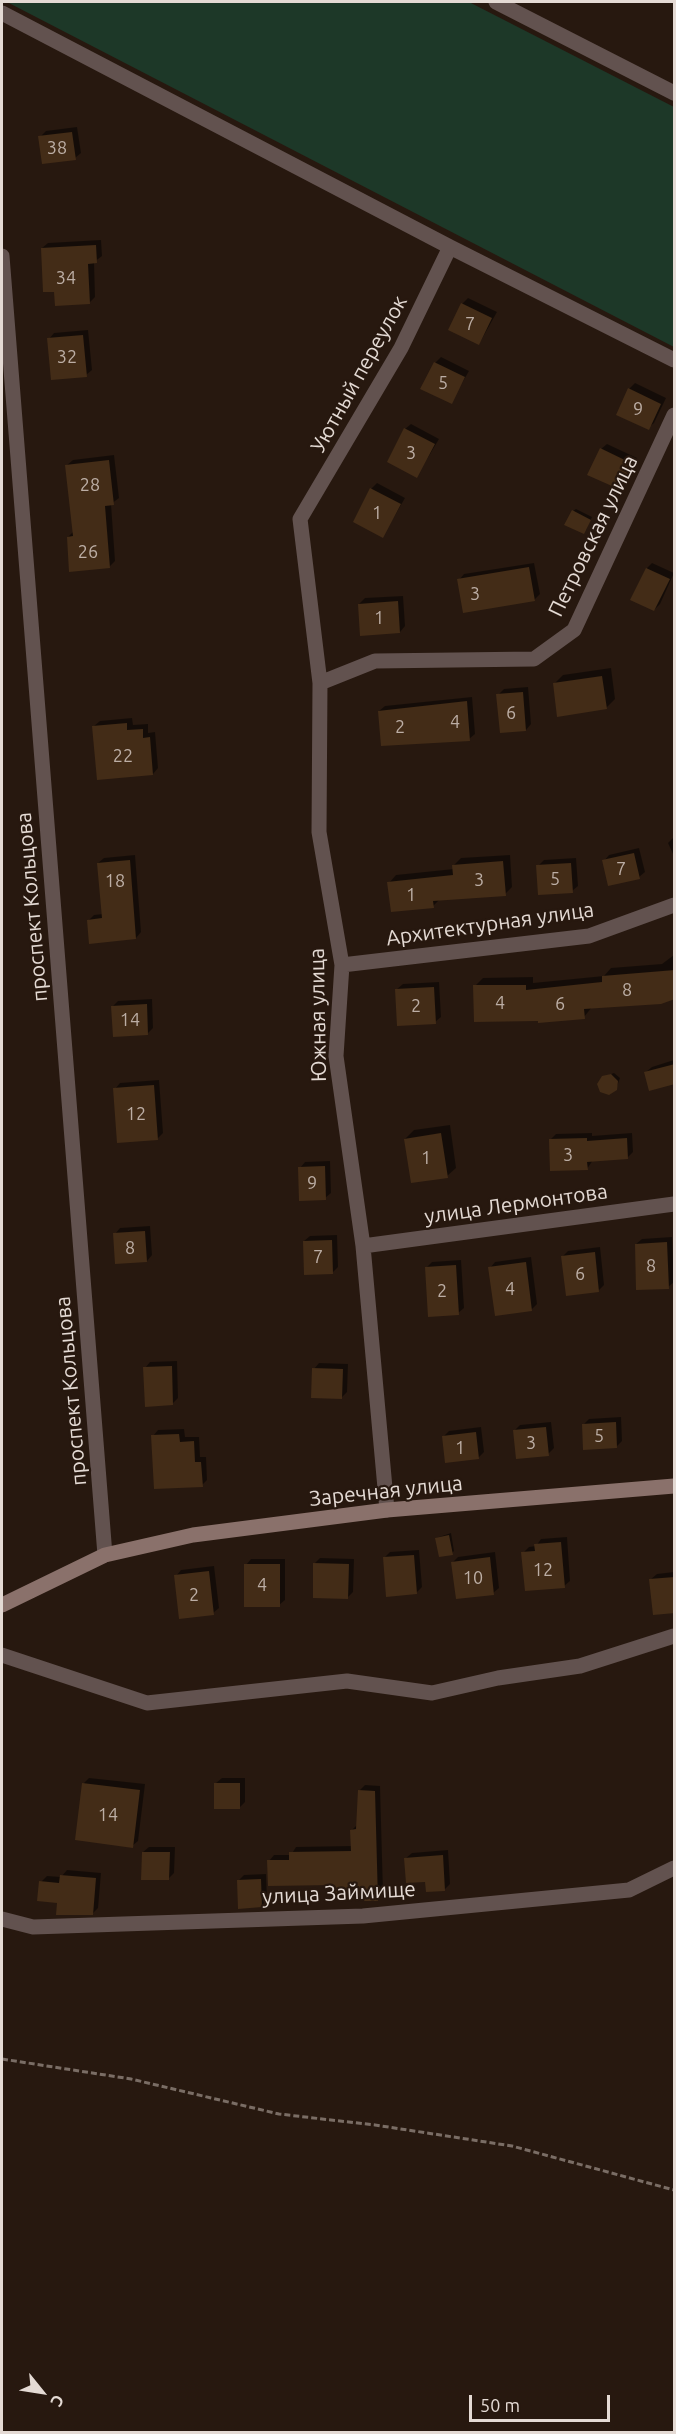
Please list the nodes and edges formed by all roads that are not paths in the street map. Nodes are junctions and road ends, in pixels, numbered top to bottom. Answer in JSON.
{"nodes":[{"id":1,"x":496,"y":2,"type":"edge"},
{"id":2,"x":2,"y":13,"type":"edge"},
{"id":3,"x":675,"y":93,"type":"edge"},
{"id":4,"x":450,"y":247,"type":"junction"},
{"id":5,"x":2,"y":256,"type":"edge"},
{"id":6,"x":675,"y":360,"type":"edge"},
{"id":7,"x":675,"y":415,"type":"edge"},
{"id":8,"x":300,"y":519,"type":"joint"},
{"id":9,"x":320,"y":683,"type":"junction"},
{"id":10,"x":675,"y":904,"type":"edge"},
{"id":11,"x":342,"y":965,"type":"junction"},
{"id":12,"x":675,"y":1204,"type":"edge"},
{"id":13,"x":363,"y":1246,"type":"junction"},
{"id":14,"x":675,"y":1486,"type":"edge"},
{"id":15,"x":387,"y":1510,"type":"junction"},
{"id":16,"x":105,"y":1555,"type":"junction"},
{"id":17,"x":2,"y":1605,"type":"edge"},
{"id":18,"x":675,"y":1636,"type":"edge"},
{"id":19,"x":2,"y":1655,"type":"edge"},
{"id":20,"x":675,"y":1868,"type":"edge"},
{"id":21,"x":2,"y":1919,"type":"edge"}],
"edges":[{"from":1,"to":3,"type":"street"},
{"from":2,"to":4,"type":"street"},
{"from":4,"to":6,"type":"street"},
{"from":4,"to":8,"type":"street","name":"Уютный переулок"},
{"from":5,"to":16,"type":"street","name":"проспект Кольцова"},
{"from":7,"to":9,"type":"street","name":"Петровская улица"},
{"from":8,"to":9,"type":"street","name":"Южная улица"},
{"from":9,"to":11,"type":"street","name":"Южная улица"},
{"from":10,"to":11,"type":"street","name":"Архитектурная улица"},
{"from":11,"to":13,"type":"street","name":"Южная улица"},
{"from":12,"to":13,"type":"street","name":"улица Лермонтова"},
{"from":13,"to":15,"type":"street","name":"Южная улица"},
{"from":14,"to":15,"type":"street","name":"Заречная улица"},
{"from":15,"to":16,"type":"street","name":"Заречная улица"},
{"from":16,"to":17,"type":"street","name":"Заречная улица"},
{"from":18,"to":19,"type":"street"},
{"from":20,"to":21,"type":"street","name":"улица Займище"}]}
